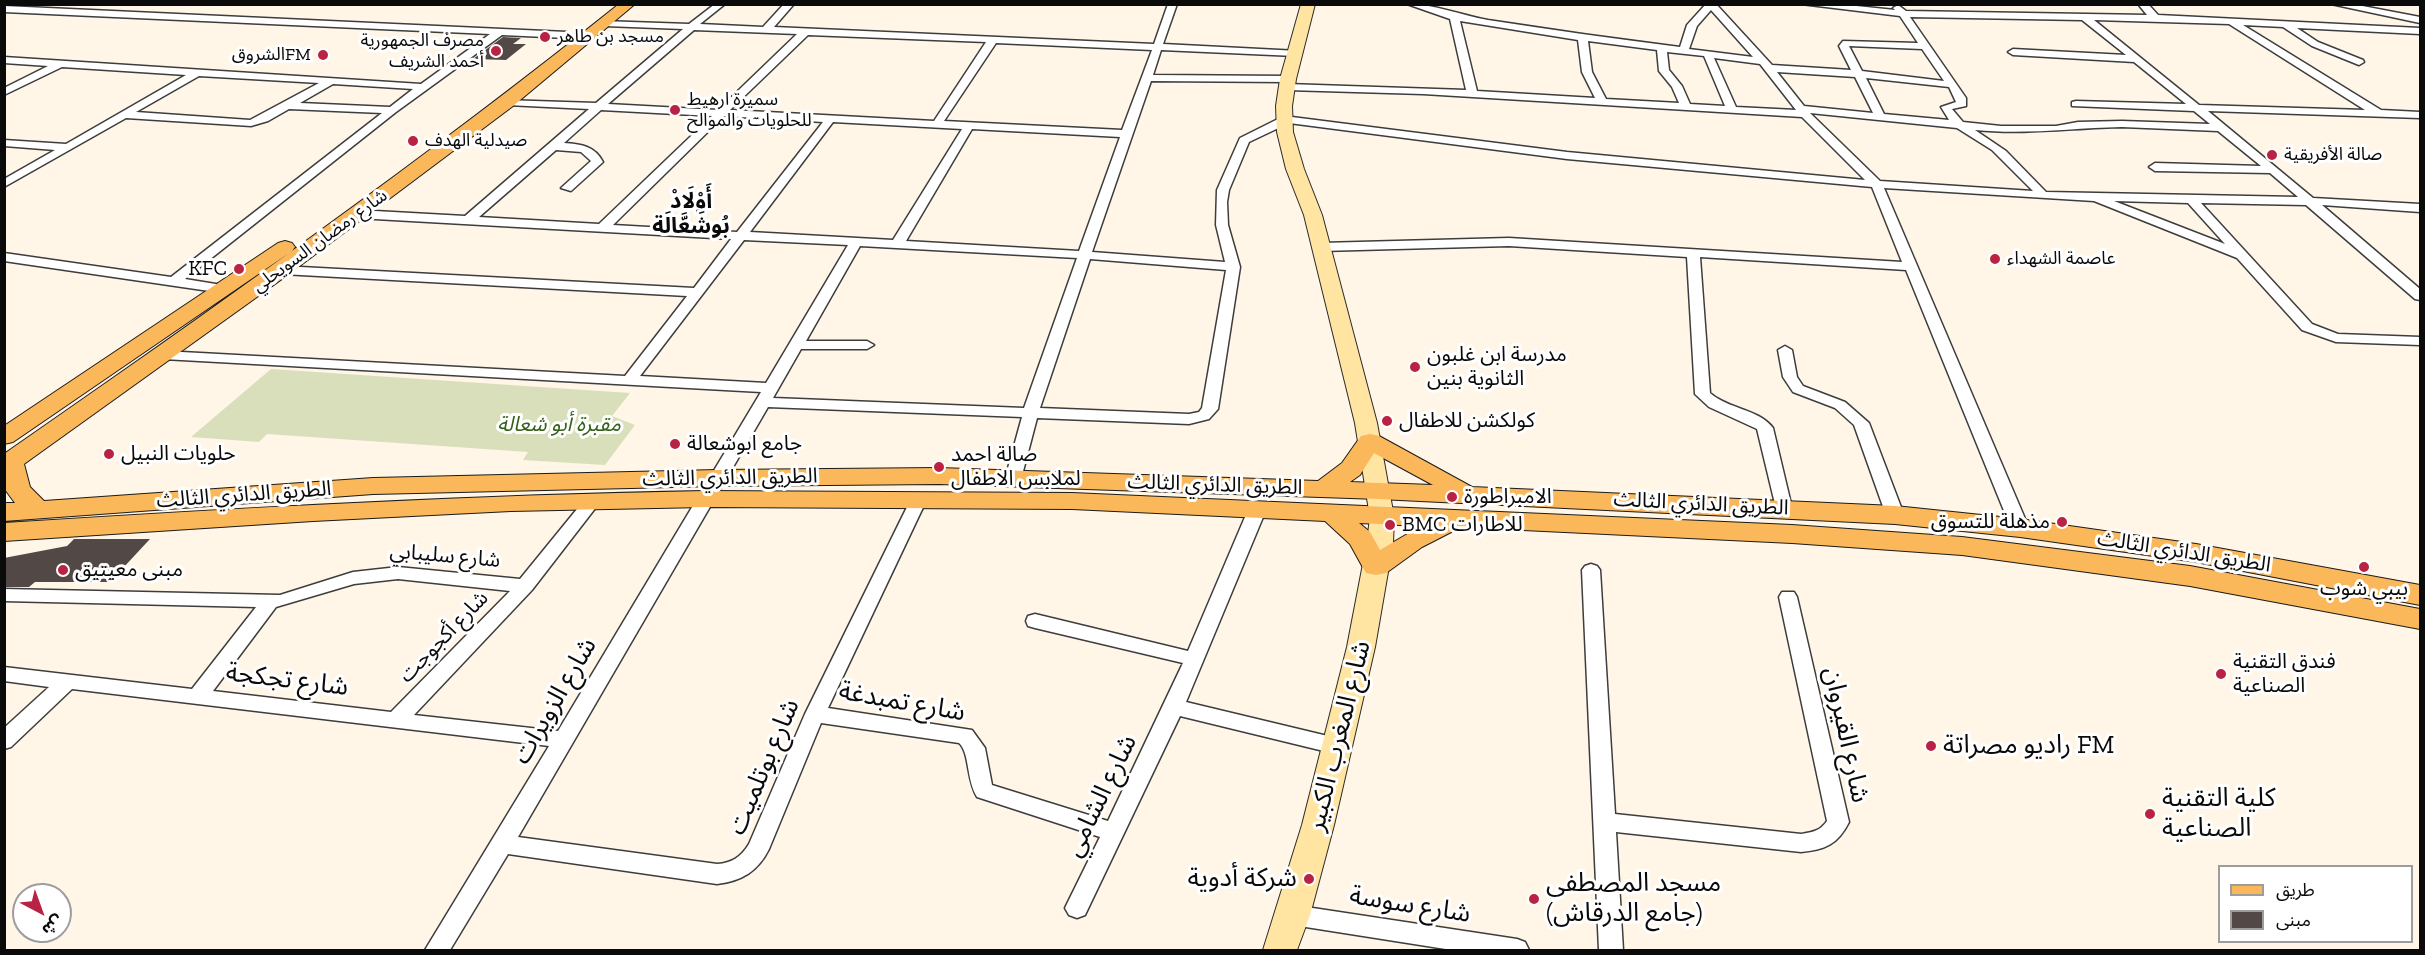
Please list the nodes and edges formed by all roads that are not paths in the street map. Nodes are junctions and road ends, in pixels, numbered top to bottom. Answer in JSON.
{"nodes":[{"id":1,"x":628,"y":4,"type":"edge"},
{"id":2,"x":721,"y":4,"type":"edge"},
{"id":3,"x":790,"y":4,"type":"edge"},
{"id":4,"x":1173,"y":4,"type":"edge"},
{"id":5,"x":1308,"y":4,"type":"edge"},
{"id":6,"x":1411,"y":4,"type":"edge"},
{"id":7,"x":1711,"y":4,"type":"edge"},
{"id":8,"x":1805,"y":4,"type":"edge"},
{"id":9,"x":1896,"y":4,"type":"edge"},
{"id":10,"x":2142,"y":4,"type":"edge"},
{"id":11,"x":2335,"y":4,"type":"edge"},
{"id":12,"x":2387,"y":4,"type":"edge"},
{"id":13,"x":1829,"y":6,"type":"edge"},
{"id":14,"x":4,"y":9,"type":"edge"},
{"id":15,"x":605,"y":14,"type":"edge"},
{"id":16,"x":1903,"y":14,"type":"junction"},
{"id":17,"x":1455,"y":17,"type":"junction"},
{"id":18,"x":2401,"y":17,"type":"junction"},
{"id":19,"x":2086,"y":18,"type":"junction"},
{"id":20,"x":2155,"y":18,"type":"junction"},
{"id":21,"x":2421,"y":20,"type":"edge"},
{"id":22,"x":2231,"y":22,"type":"junction"},
{"id":23,"x":2285,"y":24,"type":"junction"},
{"id":24,"x":691,"y":27,"type":"junction"},
{"id":25,"x":765,"y":31,"type":"junction"},
{"id":26,"x":2421,"y":31,"type":"edge"},
{"id":27,"x":498,"y":33,"type":"junction"},
{"id":28,"x":804,"y":33,"type":"junction"},
{"id":29,"x":567,"y":35,"type":"junction"},
{"id":30,"x":1583,"y":38,"type":"junction"},
{"id":31,"x":992,"y":41,"type":"junction"},
{"id":32,"x":1925,"y":46,"type":"junction"},
{"id":33,"x":1159,"y":47,"type":"junction"},
{"id":34,"x":1662,"y":49,"type":"junction"},
{"id":35,"x":1683,"y":52,"type":"junction"},
{"id":36,"x":2013,"y":52,"type":"dead end"},
{"id":37,"x":1295,"y":53,"type":"junction"},
{"id":38,"x":1708,"y":55,"type":"junction"},
{"id":39,"x":2138,"y":59,"type":"junction"},
{"id":40,"x":4,"y":60,"type":"edge"},
{"id":41,"x":2359,"y":62,"type":"dead end"},
{"id":42,"x":61,"y":63,"type":"junction"},
{"id":43,"x":1766,"y":65,"type":"junction"},
{"id":44,"x":199,"y":71,"type":"junction"},
{"id":45,"x":1856,"y":74,"type":"junction"},
{"id":46,"x":1148,"y":78,"type":"junction"},
{"id":47,"x":331,"y":81,"type":"junction"},
{"id":48,"x":1287,"y":83,"type":"junction"},
{"id":49,"x":1954,"y":85,"type":"junction"},
{"id":50,"x":424,"y":87,"type":"junction"},
{"id":51,"x":4,"y":92,"type":"edge"},
{"id":52,"x":1472,"y":93,"type":"junction"},
{"id":53,"x":507,"y":102,"type":"junction"},
{"id":54,"x":1602,"y":102,"type":"junction"},
{"id":55,"x":2076,"y":104,"type":"dead end"},
{"id":56,"x":288,"y":105,"type":"junction"},
{"id":57,"x":600,"y":105,"type":"junction"},
{"id":58,"x":2195,"y":107,"type":"junction"},
{"id":59,"x":1686,"y":108,"type":"junction"},
{"id":60,"x":393,"y":110,"type":"junction"},
{"id":61,"x":1733,"y":111,"type":"junction"},
{"id":62,"x":1803,"y":112,"type":"junction"},
{"id":63,"x":719,"y":113,"type":"junction"},
{"id":64,"x":2380,"y":114,"type":"junction"},
{"id":65,"x":125,"y":115,"type":"junction"},
{"id":66,"x":2421,"y":115,"type":"edge"},
{"id":67,"x":1880,"y":116,"type":"junction"},
{"id":68,"x":831,"y":118,"type":"junction"},
{"id":69,"x":1284,"y":121,"type":"junction"},
{"id":70,"x":937,"y":124,"type":"junction"},
{"id":71,"x":970,"y":124,"type":"junction"},
{"id":72,"x":1962,"y":127,"type":"junction"},
{"id":73,"x":2222,"y":128,"type":"junction"},
{"id":74,"x":1126,"y":134,"type":"junction"},
{"id":75,"x":4,"y":143,"type":"edge"},
{"id":76,"x":553,"y":146,"type":"junction"},
{"id":77,"x":67,"y":147,"type":"junction"},
{"id":78,"x":2155,"y":167,"type":"dead end"},
{"id":79,"x":2273,"y":170,"type":"junction"},
{"id":80,"x":4,"y":184,"type":"edge"},
{"id":81,"x":1877,"y":185,"type":"junction"},
{"id":82,"x":567,"y":188,"type":"dead end"},
{"id":83,"x":2043,"y":195,"type":"junction"},
{"id":84,"x":2089,"y":196,"type":"junction"},
{"id":85,"x":2190,"y":198,"type":"junction"},
{"id":86,"x":2311,"y":202,"type":"junction"},
{"id":87,"x":2421,"y":208,"type":"edge"},
{"id":88,"x":357,"y":214,"type":"junction"},
{"id":89,"x":468,"y":220,"type":"junction"},
{"id":90,"x":602,"y":228,"type":"junction"},
{"id":91,"x":742,"y":236,"type":"junction"},
{"id":92,"x":855,"y":244,"type":"junction"},
{"id":93,"x":897,"y":245,"type":"junction"},
{"id":94,"x":1321,"y":248,"type":"junction"},
{"id":95,"x":1085,"y":255,"type":"junction"},
{"id":96,"x":1693,"y":256,"type":"dead end"},
{"id":97,"x":2242,"y":256,"type":"junction"},
{"id":98,"x":4,"y":257,"type":"edge"},
{"id":99,"x":1910,"y":266,"type":"junction"},
{"id":100,"x":1233,"y":267,"type":"junction"},
{"id":101,"x":282,"y":270,"type":"junction"},
{"id":102,"x":172,"y":283,"type":"junction"},
{"id":103,"x":222,"y":290,"type":"junction"},
{"id":104,"x":696,"y":292,"type":"junction"},
{"id":105,"x":2421,"y":296,"type":"edge"},
{"id":106,"x":2421,"y":342,"type":"edge"},
{"id":107,"x":797,"y":345,"type":"junction"},
{"id":108,"x":867,"y":345,"type":"dead end"},
{"id":109,"x":1785,"y":350,"type":"dead end"},
{"id":110,"x":163,"y":355,"type":"junction"},
{"id":111,"x":629,"y":381,"type":"junction"},
{"id":112,"x":769,"y":395,"type":"junction"},
{"id":113,"x":1031,"y":411,"type":"junction"},
{"id":114,"x":36,"y":415,"type":"junction"},
{"id":115,"x":4,"y":430,"type":"edge"},
{"id":116,"x":1370,"y":441,"type":"junction"},
{"id":117,"x":7,"y":455,"type":"edge"},
{"id":118,"x":1012,"y":479,"type":"junction"},
{"id":119,"x":711,"y":489,"type":"junction"},
{"id":120,"x":1324,"y":489,"type":"junction"},
{"id":121,"x":1469,"y":494,"type":"junction"},
{"id":122,"x":919,"y":499,"type":"junction"},
{"id":123,"x":592,"y":502,"type":"junction"},
{"id":124,"x":1380,"y":504,"type":"junction"},
{"id":125,"x":1784,"y":508,"type":"junction"},
{"id":126,"x":38,"y":509,"type":"junction"},
{"id":127,"x":1257,"y":510,"type":"junction"},
{"id":128,"x":1333,"y":514,"type":"junction"},
{"id":129,"x":1895,"y":515,"type":"junction"},
{"id":130,"x":1456,"y":520,"type":"junction"},
{"id":131,"x":8,"y":527,"type":"edge"},
{"id":132,"x":2020,"y":528,"type":"junction"},
{"id":133,"x":1376,"y":566,"type":"junction"},
{"id":134,"x":1591,"y":570,"type":"dead end"},
{"id":135,"x":526,"y":586,"type":"junction"},
{"id":136,"x":4,"y":595,"type":"edge"},
{"id":137,"x":2421,"y":595,"type":"edge"},
{"id":138,"x":1788,"y":597,"type":"dead end"},
{"id":139,"x":271,"y":602,"type":"junction"},
{"id":140,"x":2421,"y":619,"type":"edge"},
{"id":141,"x":1035,"y":621,"type":"dead end"},
{"id":142,"x":1194,"y":659,"type":"junction"},
{"id":143,"x":4,"y":674,"type":"edge"},
{"id":144,"x":69,"y":680,"type":"junction"},
{"id":145,"x":198,"y":696,"type":"junction"},
{"id":146,"x":1174,"y":707,"type":"junction"},
{"id":147,"x":815,"y":714,"type":"junction"},
{"id":148,"x":396,"y":720,"type":"junction"},
{"id":149,"x":563,"y":740,"type":"junction"},
{"id":150,"x":4,"y":741,"type":"edge"},
{"id":151,"x":1336,"y":746,"type":"junction"},
{"id":152,"x":1604,"y":822,"type":"junction"},
{"id":153,"x":1113,"y":832,"type":"junction"},
{"id":154,"x":503,"y":844,"type":"junction"},
{"id":155,"x":1077,"y":908,"type":"dead end"},
{"id":156,"x":1293,"y":915,"type":"junction"},
{"id":157,"x":1439,"y":944,"type":"edge"},
{"id":158,"x":437,"y":951,"type":"edge"},
{"id":159,"x":1280,"y":951,"type":"edge"},
{"id":160,"x":1517,"y":951,"type":"edge"},
{"id":161,"x":1611,"y":951,"type":"edge"}],
"edges":[{"from":1,"to":15,"type":"main road","name":"شارع رمضان السويحلي"},
{"from":2,"to":24,"type":"street"},
{"from":3,"to":25,"type":"street"},
{"from":4,"to":33,"type":"street"},
{"from":5,"to":37,"type":"street","name":"شارع المغرب الكبير"},
{"from":6,"to":17,"type":"street"},
{"from":7,"to":35,"type":"street"},
{"from":7,"to":43,"type":"street"},
{"from":8,"to":13,"type":"street"},
{"from":9,"to":16,"type":"street"},
{"from":10,"to":20,"type":"street"},
{"from":11,"to":18,"type":"street"},
{"from":12,"to":18,"type":"street"},
{"from":13,"to":16,"type":"street"},
{"from":14,"to":27,"type":"street"},
{"from":15,"to":24,"type":"street"},
{"from":15,"to":29,"type":"main road","name":"شارع رمضان السويحلي"},
{"from":15,"to":53,"type":"main road","name":"شارع رمضان السويحلي"},
{"from":16,"to":19,"type":"street"},
{"from":16,"to":32,"type":"street"},
{"from":17,"to":30,"type":"street"},
{"from":17,"to":52,"type":"street"},
{"from":18,"to":21,"type":"street"},
{"from":19,"to":20,"type":"street"},
{"from":19,"to":39,"type":"street"},
{"from":20,"to":22,"type":"street"},
{"from":22,"to":23,"type":"street"},
{"from":22,"to":64,"type":"street"},
{"from":23,"to":26,"type":"street"},
{"from":23,"to":41,"type":"street"},
{"from":24,"to":25,"type":"street"},
{"from":24,"to":57,"type":"street"},
{"from":25,"to":28,"type":"street"},
{"from":27,"to":29,"type":"street"},
{"from":27,"to":50,"type":"street"},
{"from":28,"to":31,"type":"street"},
{"from":28,"to":63,"type":"street"},
{"from":29,"to":103,"type":"main road","name":"شارع رمضان السويحلي"},
{"from":30,"to":34,"type":"street"},
{"from":30,"to":54,"type":"street"},
{"from":31,"to":33,"type":"street"},
{"from":31,"to":70,"type":"street"},
{"from":32,"to":45,"type":"street"},
{"from":32,"to":49,"type":"street"},
{"from":33,"to":37,"type":"street"},
{"from":33,"to":46,"type":"street"},
{"from":34,"to":35,"type":"street"},
{"from":34,"to":59,"type":"street"},
{"from":35,"to":38,"type":"street"},
{"from":36,"to":39,"type":"street"},
{"from":37,"to":48,"type":"street","name":"شارع المغرب الكبير"},
{"from":38,"to":43,"type":"street"},
{"from":38,"to":61,"type":"street"},
{"from":39,"to":58,"type":"street"},
{"from":40,"to":42,"type":"street"},
{"from":42,"to":44,"type":"street"},
{"from":42,"to":51,"type":"street"},
{"from":43,"to":45,"type":"street"},
{"from":43,"to":62,"type":"street"},
{"from":44,"to":47,"type":"street"},
{"from":44,"to":65,"type":"street"},
{"from":45,"to":49,"type":"street"},
{"from":45,"to":67,"type":"street"},
{"from":46,"to":48,"type":"street"},
{"from":46,"to":74,"type":"street"},
{"from":47,"to":50,"type":"street"},
{"from":47,"to":56,"type":"street"},
{"from":48,"to":52,"type":"street"},
{"from":48,"to":69,"type":"street","name":"شارع المغرب الكبير"},
{"from":49,"to":72,"type":"street"},
{"from":50,"to":60,"type":"street"},
{"from":52,"to":54,"type":"street"},
{"from":53,"to":57,"type":"street"},
{"from":53,"to":88,"type":"main road","name":"شارع رمضان السويحلي"},
{"from":54,"to":59,"type":"street"},
{"from":55,"to":58,"type":"street"},
{"from":56,"to":60,"type":"street"},
{"from":56,"to":65,"type":"street"},
{"from":57,"to":63,"type":"street"},
{"from":57,"to":76,"type":"street"},
{"from":58,"to":64,"type":"street"},
{"from":58,"to":73,"type":"street"},
{"from":59,"to":61,"type":"street"},
{"from":60,"to":102,"type":"street"},
{"from":61,"to":62,"type":"street"},
{"from":62,"to":67,"type":"street"},
{"from":62,"to":81,"type":"street"},
{"from":63,"to":68,"type":"street"},
{"from":63,"to":90,"type":"street"},
{"from":64,"to":66,"type":"street"},
{"from":65,"to":77,"type":"street"},
{"from":67,"to":72,"type":"street"},
{"from":68,"to":70,"type":"street"},
{"from":68,"to":91,"type":"street"},
{"from":69,"to":81,"type":"street"},
{"from":69,"to":94,"type":"street","name":"شارع المغرب الكبير"},
{"from":69,"to":100,"type":"street"},
{"from":70,"to":71,"type":"street"},
{"from":71,"to":74,"type":"street"},
{"from":71,"to":93,"type":"street"},
{"from":72,"to":73,"type":"street"},
{"from":72,"to":83,"type":"street"},
{"from":73,"to":79,"type":"street"},
{"from":74,"to":95,"type":"street"},
{"from":75,"to":77,"type":"street"},
{"from":76,"to":82,"type":"street"},
{"from":76,"to":89,"type":"street"},
{"from":77,"to":80,"type":"street"},
{"from":78,"to":79,"type":"street"},
{"from":79,"to":86,"type":"street"},
{"from":81,"to":83,"type":"street"},
{"from":81,"to":99,"type":"street"},
{"from":83,"to":84,"type":"street"},
{"from":84,"to":85,"type":"street"},
{"from":84,"to":97,"type":"street"},
{"from":85,"to":86,"type":"street"},
{"from":85,"to":97,"type":"street"},
{"from":86,"to":87,"type":"street"},
{"from":86,"to":105,"type":"street"},
{"from":88,"to":89,"type":"street"},
{"from":88,"to":101,"type":"main road","name":"شارع رمضان السويحلي"},
{"from":89,"to":90,"type":"street"},
{"from":90,"to":91,"type":"street"},
{"from":91,"to":92,"type":"street"},
{"from":91,"to":104,"type":"street"},
{"from":92,"to":93,"type":"street"},
{"from":92,"to":107,"type":"street","name":"شارع الزويرات"},
{"from":93,"to":95,"type":"street"},
{"from":94,"to":99,"type":"street"},
{"from":94,"to":116,"type":"street","name":"شارع المغرب الكبير"},
{"from":95,"to":100,"type":"street"},
{"from":95,"to":113,"type":"street"},
{"from":96,"to":125,"type":"street"},
{"from":97,"to":106,"type":"street"},
{"from":98,"to":102,"type":"street"},
{"from":99,"to":132,"type":"street"},
{"from":100,"to":113,"type":"street"},
{"from":101,"to":104,"type":"street"},
{"from":101,"to":110,"type":"main road","name":"شارع رمضان السويحلي"},
{"from":102,"to":103,"type":"street"},
{"from":103,"to":114,"type":"main road","name":"شارع رمضان السويحلي"},
{"from":104,"to":111,"type":"street"},
{"from":107,"to":108,"type":"street"},
{"from":107,"to":112,"type":"street","name":"شارع الزويرات"},
{"from":109,"to":129,"type":"street"},
{"from":110,"to":111,"type":"street"},
{"from":110,"to":117,"type":"main road","name":"شارع رمضان السويحلي"},
{"from":111,"to":112,"type":"street"},
{"from":112,"to":113,"type":"street"},
{"from":112,"to":119,"type":"street","name":"شارع الزويرات"},
{"from":113,"to":118,"type":"street"},
{"from":114,"to":115,"type":"main road"},
{"from":114,"to":117,"type":"main road","name":"شارع رمضان السويحلي"},
{"from":116,"to":120,"type":"main road"},
{"from":116,"to":121,"type":"main road"},
{"from":116,"to":124,"type":"street","name":"شارع المغرب الكبير"},
{"from":117,"to":126,"type":"main road"},
{"from":118,"to":119,"type":"main road","name":"الطريق الدائري الثالث"},
{"from":118,"to":120,"type":"main road","name":"الطريق الدائري الثالث"},
{"from":119,"to":122,"type":"main road","name":"الطريق الدائري الثالث"},
{"from":119,"to":123,"type":"main road","name":"الطريق الدائري الثالث"},
{"from":119,"to":126,"type":"main road","name":"الطريق الدائري الثالث"},
{"from":119,"to":149,"type":"street","name":"شارع الزويرات"},
{"from":120,"to":124,"type":"main road","name":"الطريق الدائري الثالث"},
{"from":121,"to":124,"type":"main road","name":"الطريق الدائري الثالث"},
{"from":121,"to":125,"type":"main road","name":"الطريق الدائري الثالث"},
{"from":122,"to":127,"type":"main road","name":"الطريق الدائري الثالث"},
{"from":122,"to":147,"type":"street","name":"شارع بوتلميت"},
{"from":123,"to":131,"type":"main road","name":"الطريق الدائري الثالث"},
{"from":123,"to":135,"type":"street","name":"شارع أكجوجت"},
{"from":124,"to":128,"type":"main road","name":"الطريق الدائري الثالث"},
{"from":124,"to":130,"type":"main road","name":"الطريق الدائري الثالث"},
{"from":124,"to":133,"type":"street","name":"شارع المغرب الكبير"},
{"from":125,"to":129,"type":"main road","name":"الطريق الدائري الثالث"},
{"from":126,"to":131,"type":"main road","name":"الطريق الدائري الثالث"},
{"from":127,"to":128,"type":"main road","name":"الطريق الدائري الثالث"},
{"from":127,"to":142,"type":"street","name":"شارع الشامي"},
{"from":128,"to":133,"type":"main road"},
{"from":129,"to":132,"type":"main road","name":"الطريق الدائري الثالث"},
{"from":130,"to":133,"type":"main road"},
{"from":130,"to":140,"type":"main road","name":"الطريق الدائري الثالث"},
{"from":132,"to":137,"type":"main road","name":"الطريق الدائري الثالث"},
{"from":133,"to":151,"type":"street","name":"شارع المغرب الكبير"},
{"from":134,"to":152,"type":"street"},
{"from":135,"to":139,"type":"street","name":"شارع سليبابي"},
{"from":135,"to":148,"type":"street","name":"شارع أكجوجت"},
{"from":136,"to":139,"type":"street","name":"شارع سليبابي"},
{"from":138,"to":152,"type":"street","name":"شارع القيروان"},
{"from":139,"to":145,"type":"street"},
{"from":141,"to":142,"type":"street"},
{"from":142,"to":146,"type":"street","name":"شارع الشامي"},
{"from":143,"to":144,"type":"street","name":"شارع تجكجة"},
{"from":144,"to":145,"type":"street","name":"شارع تجكجة"},
{"from":144,"to":150,"type":"street"},
{"from":145,"to":148,"type":"street","name":"شارع تجكجة"},
{"from":146,"to":151,"type":"street"},
{"from":146,"to":153,"type":"street","name":"شارع الشامي"},
{"from":147,"to":153,"type":"street","name":"شارع تمبدغة"},
{"from":147,"to":154,"type":"street","name":"شارع بوتلميت"},
{"from":148,"to":149,"type":"street","name":"شارع تجكجة"},
{"from":149,"to":154,"type":"street","name":"شارع الزويرات"},
{"from":151,"to":156,"type":"street","name":"شارع المغرب الكبير"},
{"from":152,"to":161,"type":"street"},
{"from":153,"to":155,"type":"street","name":"شارع الشامي"},
{"from":154,"to":158,"type":"street","name":"شارع الزويرات"},
{"from":156,"to":157,"type":"street","name":"شارع سوسة"},
{"from":156,"to":159,"type":"street","name":"شارع المغرب الكبير"},
{"from":157,"to":160,"type":"street","name":"شارع سوسة"}]}
